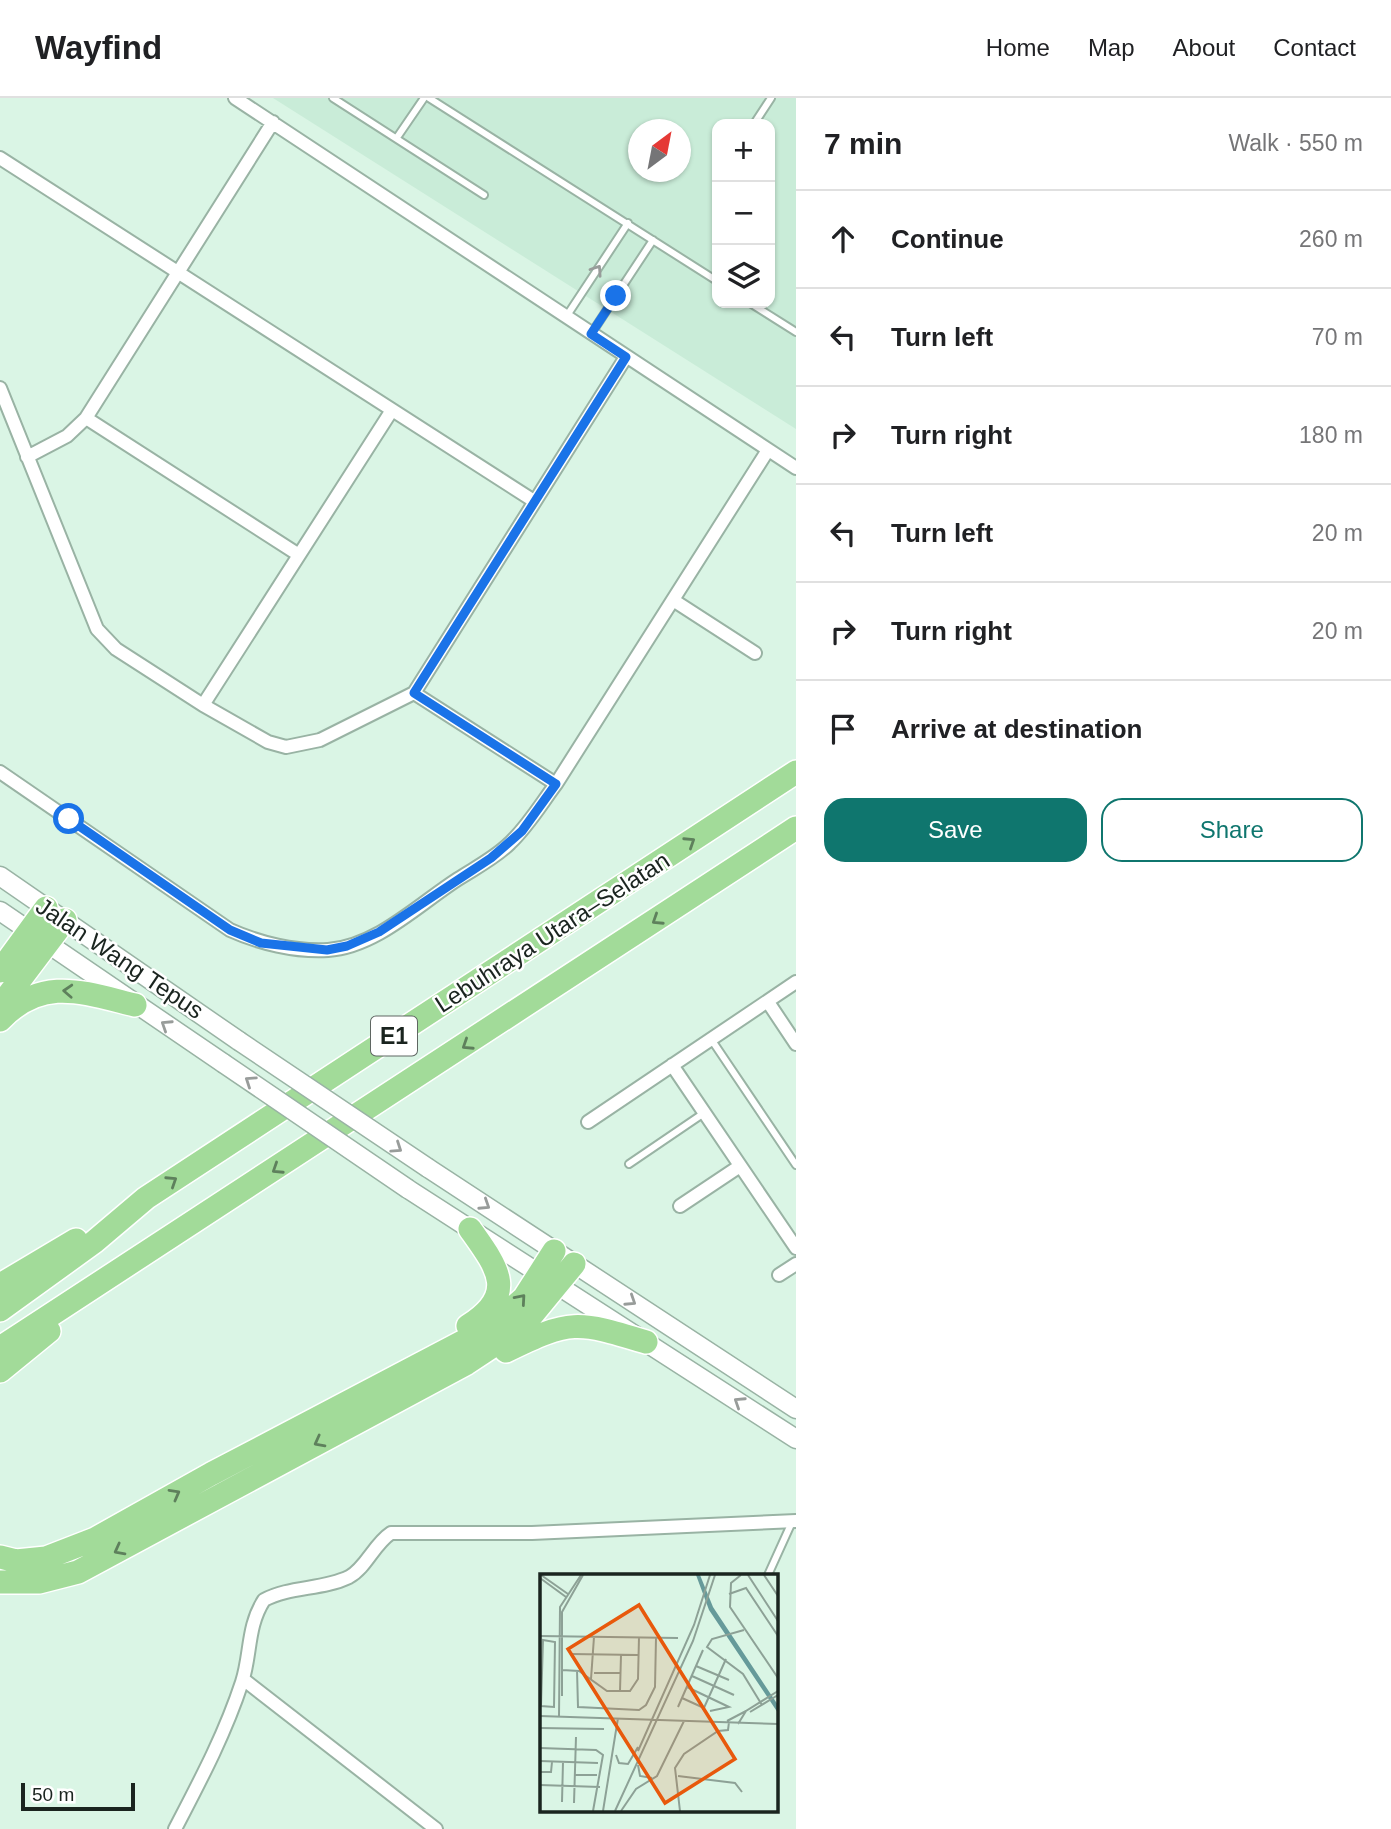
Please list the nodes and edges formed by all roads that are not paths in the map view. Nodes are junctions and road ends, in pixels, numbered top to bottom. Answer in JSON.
{"nodes":[{"id":1,"x":235,"y":98,"type":"edge"},
{"id":2,"x":333,"y":98,"type":"edge"},
{"id":3,"x":424,"y":98,"type":"edge"},
{"id":4,"x":429,"y":98,"type":"edge"},
{"id":5,"x":771,"y":98,"type":"edge"},
{"id":6,"x":757,"y":119,"type":"edge"},
{"id":7,"x":273,"y":122,"type":"junction"},
{"id":8,"x":398,"y":136,"type":"junction"},
{"id":9,"x":0,"y":158,"type":"edge"},
{"id":10,"x":484,"y":195,"type":"dead end"},
{"id":11,"x":628,"y":223,"type":"junction"},
{"id":12,"x":653,"y":240,"type":"junction"},
{"id":13,"x":177,"y":272,"type":"junction"},
{"id":14,"x":712,"y":278,"type":"edge"},
{"id":15,"x":758,"y":308,"type":"edge"},
{"id":16,"x":566,"y":317,"type":"junction"},
{"id":17,"x":796,"y":332,"type":"edge"},
{"id":18,"x":591,"y":334,"type":"junction"},
{"id":19,"x":626,"y":357,"type":"junction"},
{"id":20,"x":0,"y":388,"type":"edge"},
{"id":21,"x":392,"y":410,"type":"junction"},
{"id":22,"x":86,"y":418,"type":"junction"},
{"id":23,"x":768,"y":450,"type":"junction"},
{"id":24,"x":27,"y":457,"type":"junction"},
{"id":25,"x":796,"y":468,"type":"edge"},
{"id":26,"x":534,"y":501,"type":"junction"},
{"id":27,"x":299,"y":555,"type":"junction"},
{"id":28,"x":673,"y":600,"type":"junction"},
{"id":29,"x":755,"y":653,"type":"dead end"},
{"id":30,"x":414,"y":693,"type":"junction"},
{"id":31,"x":203,"y":705,"type":"junction"},
{"id":32,"x":0,"y":772,"type":"edge"},
{"id":33,"x":796,"y":772,"type":"edge"},
{"id":34,"x":556,"y":784,"type":"junction"},
{"id":35,"x":796,"y":828,"type":"edge"},
{"id":36,"x":0,"y":876,"type":"edge"},
{"id":37,"x":0,"y":911,"type":"edge"},
{"id":38,"x":55,"y":914,"type":"junction"},
{"id":39,"x":38,"y":938,"type":"junction"},
{"id":40,"x":0,"y":971,"type":"edge"},
{"id":41,"x":796,"y":982,"type":"edge"},
{"id":42,"x":768,"y":1002,"type":"junction"},
{"id":43,"x":135,"y":1005,"type":"junction"},
{"id":44,"x":0,"y":1006,"type":"edge"},
{"id":45,"x":0,"y":1020,"type":"edge"},
{"id":46,"x":712,"y":1039,"type":"junction"},
{"id":47,"x":796,"y":1044,"type":"edge"},
{"id":48,"x":672,"y":1065,"type":"junction"},
{"id":49,"x":704,"y":1113,"type":"junction"},
{"id":50,"x":588,"y":1122,"type":"dead end"},
{"id":51,"x":629,"y":1164,"type":"dead end"},
{"id":52,"x":796,"y":1165,"type":"edge"},
{"id":53,"x":740,"y":1166,"type":"junction"},
{"id":54,"x":146,"y":1198,"type":"junction"},
{"id":55,"x":680,"y":1206,"type":"dead end"},
{"id":56,"x":470,"y":1228,"type":"junction"},
{"id":57,"x":796,"y":1248,"type":"edge"},
{"id":58,"x":554,"y":1251,"type":"junction"},
{"id":59,"x":574,"y":1264,"type":"junction"},
{"id":60,"x":796,"y":1264,"type":"edge"},
{"id":61,"x":121,"y":1271,"type":"junction"},
{"id":62,"x":779,"y":1275,"type":"dead end"},
{"id":63,"x":550,"y":1280,"type":"junction"},
{"id":64,"x":0,"y":1285,"type":"edge"},
{"id":65,"x":0,"y":1310,"type":"edge"},
{"id":66,"x":646,"y":1342,"type":"junction"},
{"id":67,"x":0,"y":1348,"type":"edge"},
{"id":68,"x":0,"y":1371,"type":"edge"},
{"id":69,"x":796,"y":1409,"type":"edge"},
{"id":70,"x":348,"y":1414,"type":"junction"},
{"id":71,"x":796,"y":1438,"type":"edge"},
{"id":72,"x":795,"y":1521,"type":"edge"},
{"id":73,"x":0,"y":1557,"type":"edge"},
{"id":74,"x":768,"y":1574,"type":"edge"},
{"id":75,"x":0,"y":1582,"type":"edge"},
{"id":76,"x":243,"y":1679,"type":"junction"},
{"id":77,"x":175,"y":1829,"type":"edge"},
{"id":78,"x":436,"y":1829,"type":"edge"}],
"edges":[{"from":1,"to":7,"type":"street"},
{"from":2,"to":8,"type":"lane"},
{"from":3,"to":8,"type":"lane"},
{"from":4,"to":11,"type":"lane"},
{"from":5,"to":6,"type":"lane"},
{"from":7,"to":13,"type":"street"},
{"from":7,"to":16,"type":"street"},
{"from":8,"to":10,"type":"lane"},
{"from":9,"to":13,"type":"street"},
{"from":11,"to":12,"type":"lane"},
{"from":16,"to":11,"type":"lane","one_way":true},
{"from":12,"to":14,"type":"lane"},
{"from":12,"to":18,"type":"lane"},
{"from":13,"to":21,"type":"street"},
{"from":13,"to":22,"type":"street"},
{"from":15,"to":17,"type":"lane"},
{"from":16,"to":18,"type":"street"},
{"from":18,"to":19,"type":"street"},
{"from":19,"to":23,"type":"street"},
{"from":19,"to":26,"type":"street"},
{"from":20,"to":24,"type":"street"},
{"from":21,"to":26,"type":"street"},
{"from":21,"to":27,"type":"street"},
{"from":22,"to":24,"type":"street"},
{"from":22,"to":27,"type":"street"},
{"from":23,"to":25,"type":"street"},
{"from":23,"to":28,"type":"street"},
{"from":24,"to":31,"type":"street"},
{"from":26,"to":30,"type":"street"},
{"from":27,"to":31,"type":"street"},
{"from":28,"to":29,"type":"street"},
{"from":28,"to":34,"type":"street"},
{"from":30,"to":31,"type":"street"},
{"from":30,"to":34,"type":"street"},
{"from":32,"to":34,"type":"street"},
{"from":54,"to":33,"type":"highway","name":"Lebuhraya Utara–Selatan","number":"E1","one_way":true},
{"from":35,"to":61,"type":"highway","name":"Lebuhraya Utara–Selatan","number":"E1","one_way":true},
{"from":36,"to":38,"type":"main road","name":"Jalan Wang Tepus"},
{"from":37,"to":39,"type":"main road","name":"Jalan Wang Tepus"},
{"from":38,"to":39,"type":"highway"},
{"from":38,"to":58,"type":"main road","name":"Jalan Wang Tepus","one_way":true,"bridge":true},
{"from":39,"to":40,"type":"highway"},
{"from":39,"to":43,"type":"main road","name":"Jalan Wang Tepus"},
{"from":39,"to":44,"type":"highway"},
{"from":41,"to":42,"type":"street"},
{"from":42,"to":46,"type":"street"},
{"from":42,"to":47,"type":"street"},
{"from":43,"to":45,"type":"highway","one_way":true},
{"from":56,"to":43,"type":"main road","name":"Jalan Wang Tepus","one_way":true,"bridge":true},
{"from":46,"to":48,"type":"street"},
{"from":46,"to":52,"type":"lane"},
{"from":48,"to":49,"type":"street"},
{"from":48,"to":50,"type":"street"},
{"from":49,"to":51,"type":"lane"},
{"from":49,"to":53,"type":"street"},
{"from":53,"to":55,"type":"street"},
{"from":53,"to":57,"type":"street"},
{"from":54,"to":64,"type":"highway"},
{"from":54,"to":65,"type":"highway","name":"Lebuhraya Utara–Selatan","number":"E1"},
{"from":56,"to":63,"type":"main road","name":"Jalan Wang Tepus"},
{"from":56,"to":70,"type":"highway"},
{"from":58,"to":59,"type":"main road","name":"Jalan Wang Tepus"},
{"from":58,"to":63,"type":"highway"},
{"from":59,"to":63,"type":"highway"},
{"from":59,"to":69,"type":"main road","name":"Jalan Wang Tepus","one_way":true},
{"from":60,"to":62,"type":"street"},
{"from":61,"to":67,"type":"highway","name":"Lebuhraya Utara–Selatan","number":"E1"},
{"from":61,"to":68,"type":"highway"},
{"from":63,"to":66,"type":"main road","name":"Jalan Wang Tepus"},
{"from":63,"to":70,"type":"highway"},
{"from":66,"to":70,"type":"highway"},
{"from":71,"to":66,"type":"main road","name":"Jalan Wang Tepus","one_way":true},
{"from":73,"to":70,"type":"highway","one_way":true},
{"from":70,"to":75,"type":"highway","one_way":true},
{"from":72,"to":74,"type":"lane"},
{"from":72,"to":76,"type":"street"},
{"from":76,"to":77,"type":"street"},
{"from":76,"to":78,"type":"street"}]}
